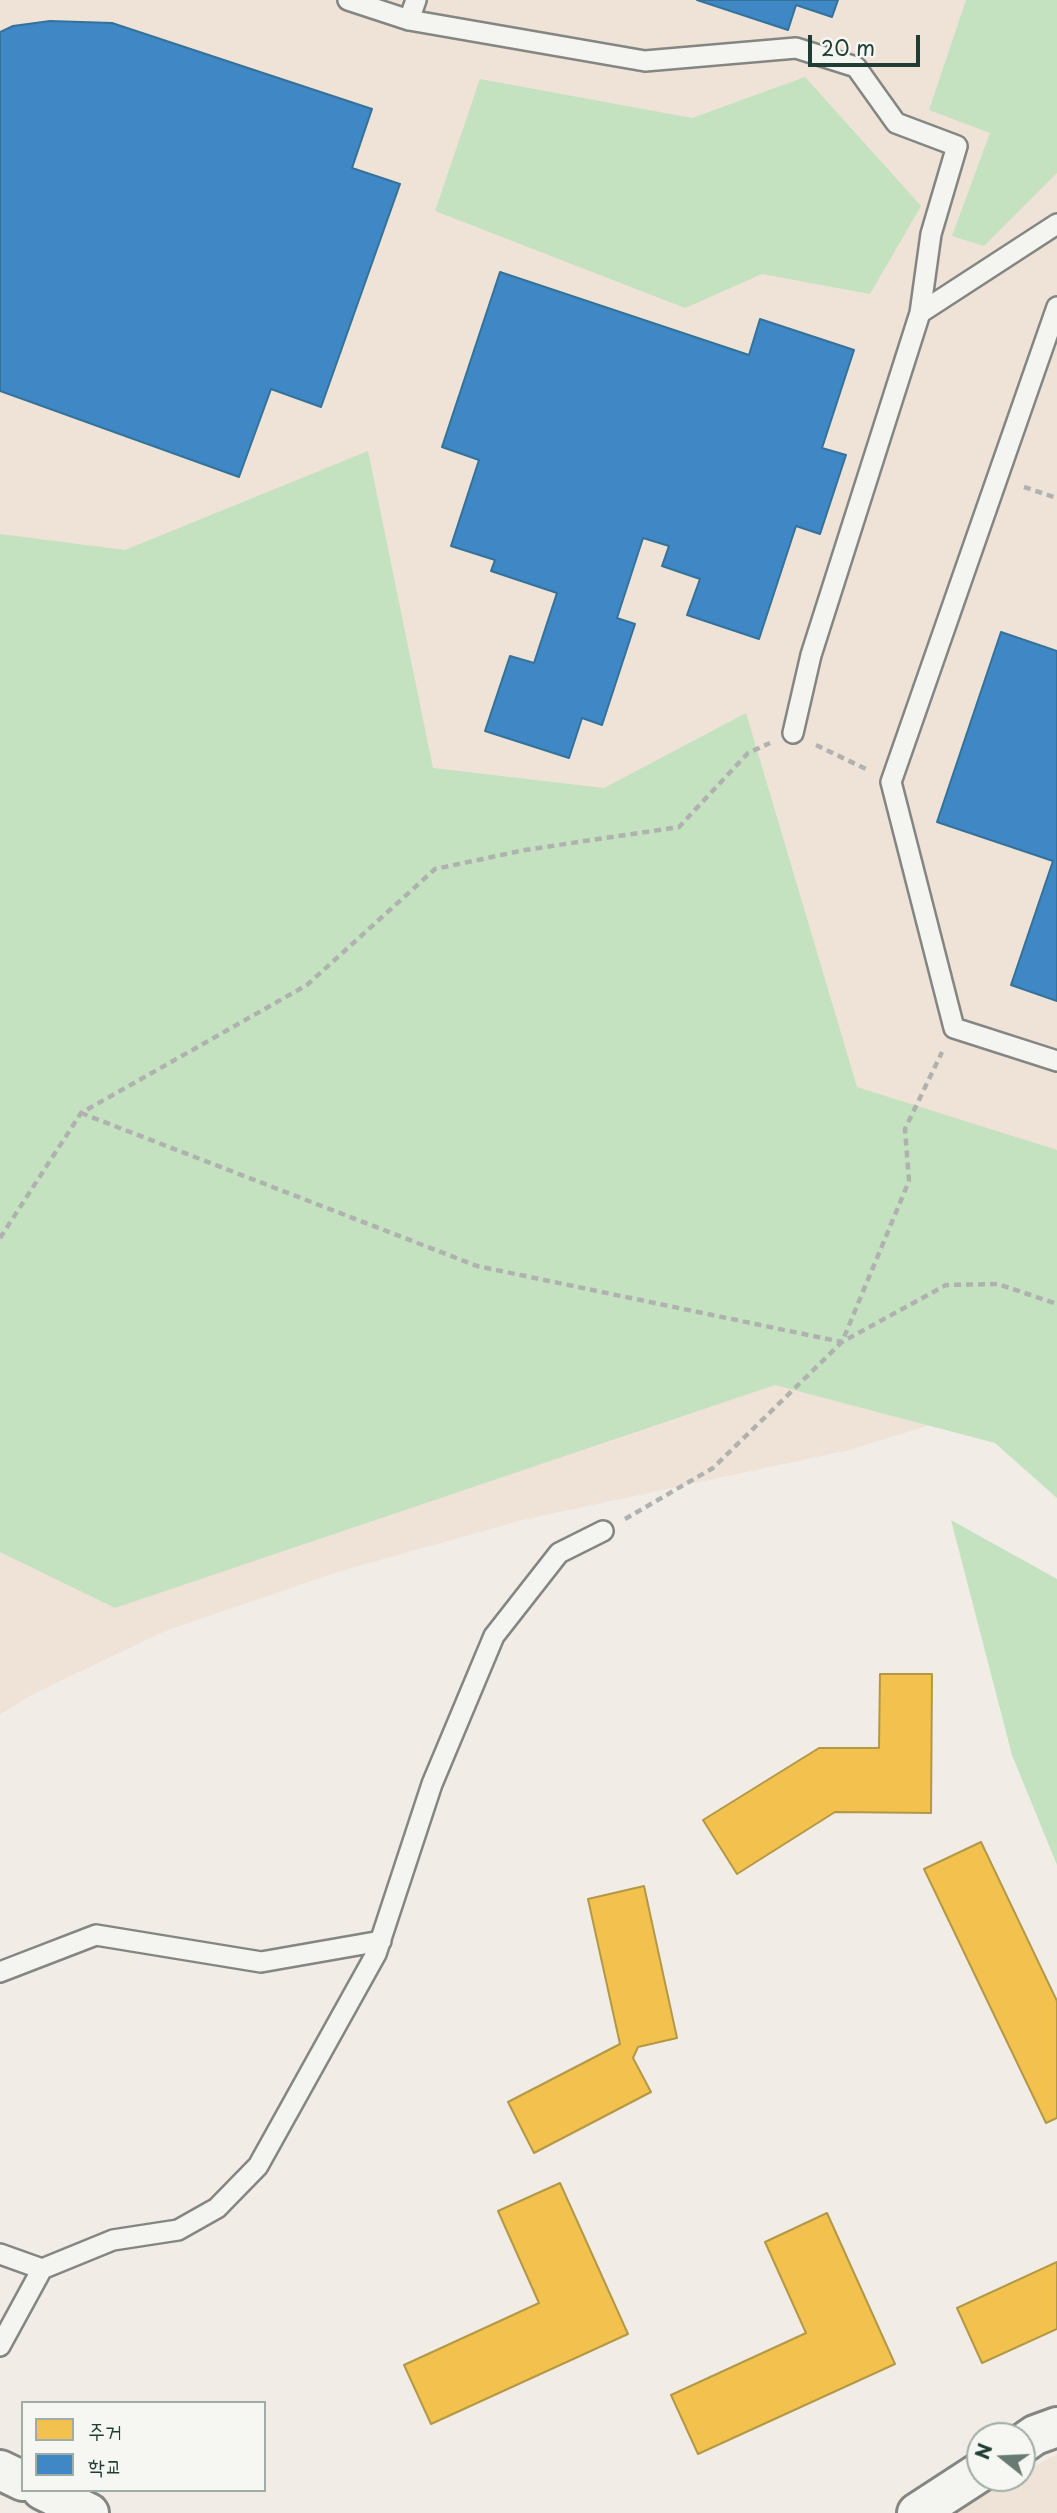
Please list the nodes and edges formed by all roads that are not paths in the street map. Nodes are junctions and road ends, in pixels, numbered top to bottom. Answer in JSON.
{"nodes":[{"id":1,"x":348,"y":0,"type":"edge"},
{"id":2,"x":416,"y":0,"type":"edge"},
{"id":3,"x":409,"y":19,"type":"junction"},
{"id":4,"x":1057,"y":224,"type":"edge"},
{"id":5,"x":1057,"y":307,"type":"edge"},
{"id":6,"x":920,"y":313,"type":"junction"},
{"id":7,"x":793,"y":733,"type":"road end"},
{"id":8,"x":1057,"y":1061,"type":"edge"},
{"id":9,"x":603,"y":1531,"type":"road end"},
{"id":10,"x":381,"y":1941,"type":"junction"},
{"id":11,"x":0,"y":1972,"type":"edge"},
{"id":12,"x":0,"y":2254,"type":"edge"},
{"id":13,"x":41,"y":2269,"type":"junction"},
{"id":14,"x":0,"y":2346,"type":"edge"},
{"id":15,"x":1057,"y":2427,"type":"edge"},
{"id":16,"x":1036,"y":2435,"type":"edge"},
{"id":17,"x":0,"y":2470,"type":"edge"},
{"id":18,"x":21,"y":2480,"type":"edge"},
{"id":19,"x":966,"y":2481,"type":"edge"},
{"id":20,"x":46,"y":2492,"type":"edge"},
{"id":21,"x":88,"y":2513,"type":"edge"},
{"id":22,"x":917,"y":2513,"type":"edge"}],
"edges":[{"from":1,"to":3,"type":"lane"},
{"from":2,"to":3,"type":"lane"},
{"from":3,"to":6,"type":"lane"},
{"from":4,"to":6,"type":"lane"},
{"from":5,"to":8,"type":"lane"},
{"from":6,"to":7,"type":"lane"},
{"from":9,"to":10,"type":"lane"},
{"from":10,"to":11,"type":"lane"},
{"from":10,"to":13,"type":"lane"},
{"from":12,"to":13,"type":"lane"},
{"from":13,"to":14,"type":"lane"},
{"from":15,"to":16,"type":"street"},
{"from":17,"to":18,"type":"street"},
{"from":19,"to":22,"type":"street"},
{"from":20,"to":21,"type":"street"}]}
